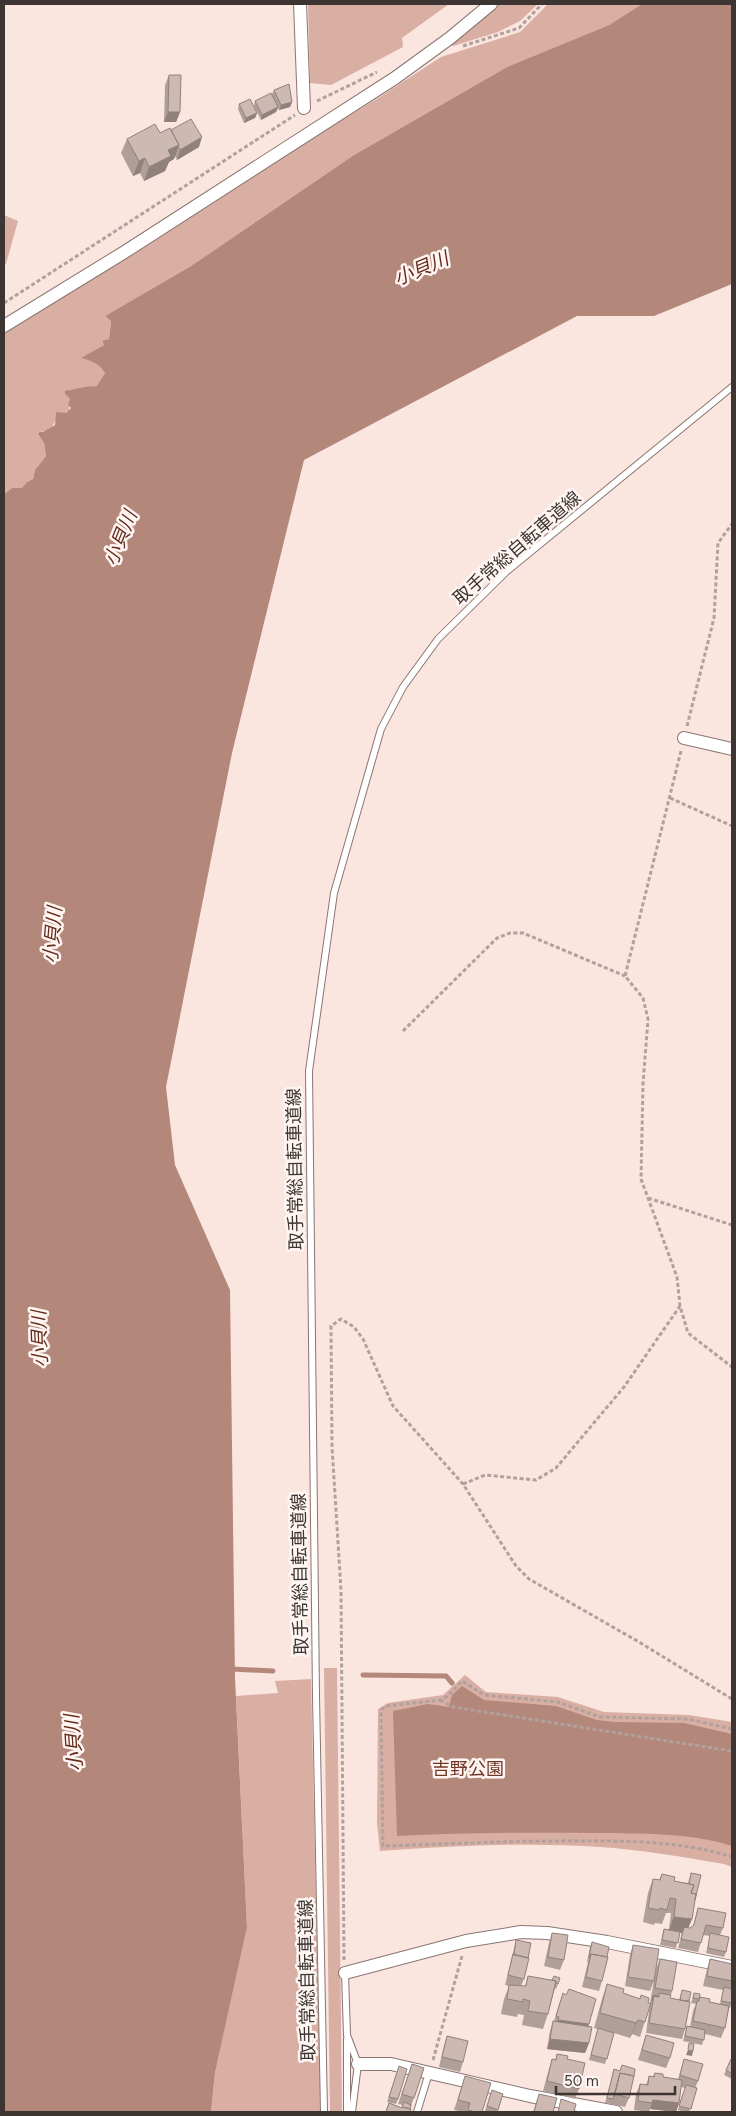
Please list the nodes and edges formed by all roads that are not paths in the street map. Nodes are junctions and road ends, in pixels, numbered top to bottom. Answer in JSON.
{"nodes":[{"id":1,"x":300,"y":4,"type":"edge"},
{"id":2,"x":491,"y":4,"type":"edge"},
{"id":3,"x":304,"y":108,"type":"road end"},
{"id":4,"x":4,"y":326,"type":"edge"},
{"id":5,"x":732,"y":387,"type":"edge"},
{"id":6,"x":684,"y":738,"type":"road end"},
{"id":7,"x":732,"y":749,"type":"edge"},
{"id":8,"x":732,"y":1967,"type":"edge"},
{"id":9,"x":344,"y":1973,"type":"joint"},
{"id":10,"x":347,"y":2035,"type":"junction"},
{"id":11,"x":358,"y":2064,"type":"junction"},
{"id":12,"x":429,"y":2073,"type":"junction"},
{"id":13,"x":324,"y":2112,"type":"edge"},
{"id":14,"x":346,"y":2112,"type":"edge"},
{"id":15,"x":352,"y":2112,"type":"edge"},
{"id":16,"x":417,"y":2112,"type":"edge"},
{"id":17,"x":616,"y":2112,"type":"edge"}],
"edges":[{"from":1,"to":3,"type":"street"},
{"from":2,"to":4,"type":"street"},
{"from":5,"to":13,"type":"lane","name":"取手常総自転車道線"},
{"from":6,"to":7,"type":"street"},
{"from":8,"to":9,"type":"street"},
{"from":9,"to":10,"type":"lane"},
{"from":10,"to":11,"type":"lane"},
{"from":10,"to":14,"type":"lane"},
{"from":11,"to":12,"type":"street"},
{"from":11,"to":15,"type":"lane"},
{"from":12,"to":16,"type":"lane"},
{"from":12,"to":17,"type":"street"}]}
